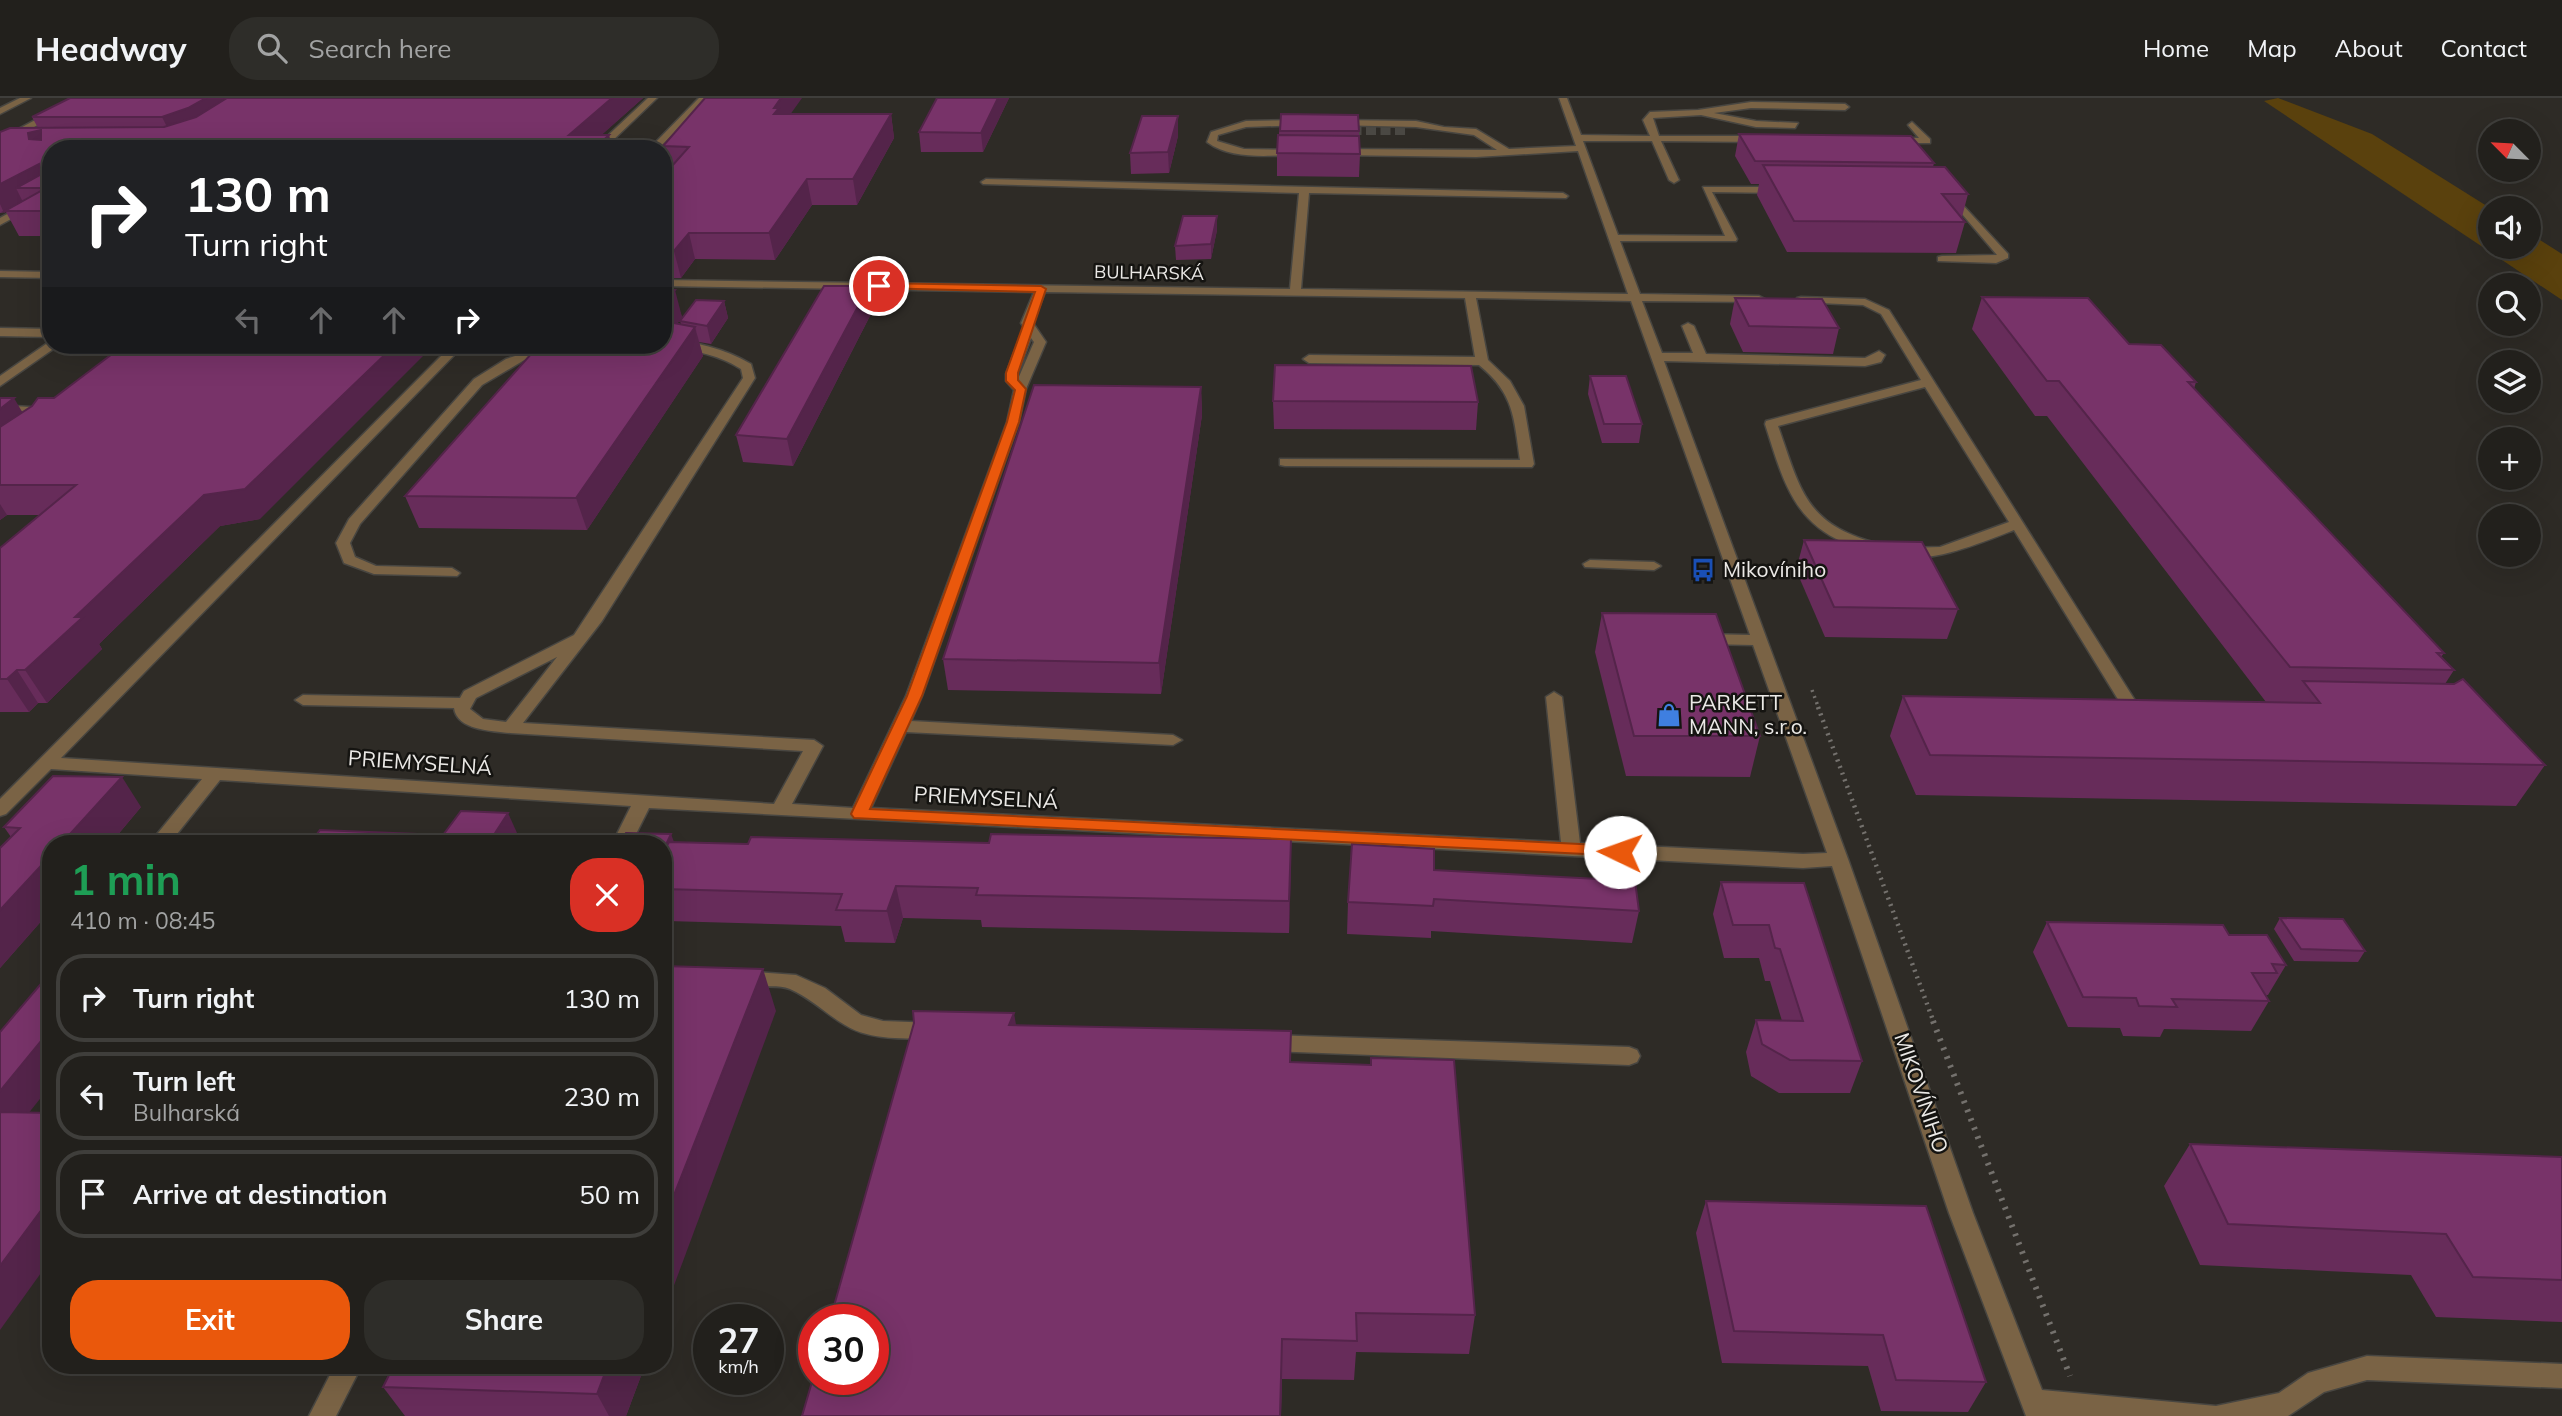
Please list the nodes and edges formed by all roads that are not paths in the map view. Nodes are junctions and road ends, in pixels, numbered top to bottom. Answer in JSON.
{"nodes":[{"id":1,"x":27,"y":98,"type":"edge"},
{"id":2,"x":82,"y":98,"type":"edge"},
{"id":3,"x":653,"y":98,"type":"edge"},
{"id":4,"x":704,"y":98,"type":"edge"},
{"id":5,"x":1563,"y":98,"type":"edge"},
{"id":6,"x":1783,"y":105,"type":"junction"},
{"id":7,"x":1845,"y":107,"type":"dead end"},
{"id":8,"x":0,"y":111,"type":"edge"},
{"id":9,"x":1698,"y":113,"type":"junction"},
{"id":10,"x":1307,"y":123,"type":"edge"},
{"id":11,"x":1321,"y":123,"type":"edge"},
{"id":12,"x":1912,"y":125,"type":"dead end"},
{"id":13,"x":1228,"y":128,"type":"junction"},
{"id":14,"x":1281,"y":129,"type":"edge"},
{"id":15,"x":1407,"y":130,"type":"tunnel mouth"},
{"id":16,"x":1444,"y":130,"type":"junction"},
{"id":17,"x":1656,"y":138,"type":"junction"},
{"id":18,"x":608,"y":140,"type":"edge"},
{"id":19,"x":662,"y":140,"type":"edge"},
{"id":20,"x":1776,"y":140,"type":"edge"},
{"id":21,"x":1885,"y":141,"type":"edge"},
{"id":22,"x":1579,"y":143,"type":"junction"},
{"id":23,"x":0,"y":144,"type":"edge"},
{"id":24,"x":13,"y":145,"type":"edge"},
{"id":25,"x":1505,"y":151,"type":"junction"},
{"id":26,"x":1313,"y":152,"type":"edge"},
{"id":27,"x":1326,"y":152,"type":"edge"},
{"id":28,"x":1674,"y":180,"type":"dead end"},
{"id":29,"x":986,"y":182,"type":"dead end"},
{"id":30,"x":1304,"y":189,"type":"junction"},
{"id":31,"x":1787,"y":190,"type":"edge"},
{"id":32,"x":1934,"y":191,"type":"edge"},
{"id":33,"x":1563,"y":196,"type":"dead end"},
{"id":34,"x":42,"y":198,"type":"edge"},
{"id":35,"x":0,"y":222,"type":"edge"},
{"id":36,"x":1613,"y":238,"type":"junction"},
{"id":37,"x":1942,"y":259,"type":"dead end"},
{"id":38,"x":0,"y":274,"type":"edge"},
{"id":39,"x":42,"y":275,"type":"edge"},
{"id":40,"x":672,"y":284,"type":"edge"},
{"id":41,"x":1041,"y":289,"type":"junction"},
{"id":42,"x":1295,"y":292,"type":"junction"},
{"id":43,"x":1470,"y":295,"type":"junction"},
{"id":44,"x":1635,"y":297,"type":"junction"},
{"id":45,"x":1770,"y":299,"type":"edge"},
{"id":46,"x":1784,"y":300,"type":"edge"},
{"id":47,"x":1688,"y":326,"type":"dead end"},
{"id":48,"x":0,"y":332,"type":"edge"},
{"id":49,"x":42,"y":333,"type":"edge"},
{"id":50,"x":672,"y":340,"type":"edge"},
{"id":51,"x":42,"y":353,"type":"edge"},
{"id":52,"x":449,"y":354,"type":"edge"},
{"id":53,"x":533,"y":354,"type":"edge"},
{"id":54,"x":1879,"y":355,"type":"dead end"},
{"id":55,"x":1657,"y":357,"type":"junction"},
{"id":56,"x":1701,"y":357,"type":"junction"},
{"id":57,"x":1309,"y":359,"type":"dead end"},
{"id":58,"x":1482,"y":361,"type":"junction"},
{"id":59,"x":0,"y":382,"type":"edge"},
{"id":60,"x":1929,"y":382,"type":"junction"},
{"id":61,"x":0,"y":409,"type":"edge"},
{"id":62,"x":42,"y":430,"type":"edge"},
{"id":63,"x":1286,"y":462,"type":"dead end"},
{"id":64,"x":2018,"y":524,"type":"junction"},
{"id":65,"x":1590,"y":564,"type":"dead end"},
{"id":66,"x":1654,"y":566,"type":"dead end"},
{"id":67,"x":453,"y":573,"type":"dead end"},
{"id":68,"x":582,"y":635,"type":"junction"},
{"id":69,"x":1687,"y":638,"type":"edge"},
{"id":70,"x":1760,"y":640,"type":"junction"},
{"id":71,"x":1554,"y":697,"type":"dead end"},
{"id":72,"x":303,"y":700,"type":"dead end"},
{"id":73,"x":465,"y":703,"type":"junction"},
{"id":74,"x":2107,"y":709,"type":"edge"},
{"id":75,"x":901,"y":726,"type":"junction"},
{"id":76,"x":510,"y":728,"type":"junction"},
{"id":77,"x":1173,"y":740,"type":"dead end"},
{"id":78,"x":46,"y":763,"type":"junction"},
{"id":79,"x":216,"y":773,"type":"junction"},
{"id":80,"x":643,"y":801,"type":"junction"},
{"id":81,"x":0,"y":810,"type":"edge"},
{"id":82,"x":780,"y":810,"type":"junction"},
{"id":83,"x":859,"y":814,"type":"junction"},
{"id":84,"x":165,"y":835,"type":"edge"},
{"id":85,"x":626,"y":835,"type":"edge"},
{"id":86,"x":1571,"y":850,"type":"junction"},
{"id":87,"x":1839,"y":859,"type":"junction"},
{"id":88,"x":726,"y":978,"type":"edge"},
{"id":89,"x":953,"y":1031,"type":"edge"},
{"id":90,"x":1245,"y":1042,"type":"edge"},
{"id":91,"x":1629,"y":1056,"type":"dead end"},
{"id":92,"x":344,"y":1374,"type":"edge"},
{"id":93,"x":2562,"y":1376,"type":"edge"},
{"id":94,"x":2036,"y":1409,"type":"edge"},
{"id":95,"x":322,"y":1416,"type":"edge"},
{"id":96,"x":2209,"y":1416,"type":"edge"},
{"id":97,"x":2223,"y":1416,"type":"edge"}],
"edges":[{"from":1,"to":8,"type":"street"},
{"from":2,"to":23,"type":"street"},
{"from":3,"to":18,"type":"street"},
{"from":4,"to":19,"type":"street"},
{"from":5,"to":22,"type":"street","name":"MIKOVÍNIHO"},
{"from":6,"to":7,"type":"street"},
{"from":6,"to":9,"type":"street"},
{"from":6,"to":9,"type":"street"},
{"from":9,"to":17,"type":"street"},
{"from":10,"to":13,"type":"street"},
{"from":11,"to":16,"type":"street"},
{"from":12,"to":21,"type":"street"},
{"from":13,"to":14,"type":"street"},
{"from":13,"to":26,"type":"street"},
{"from":15,"to":16,"type":"street"},
{"from":16,"to":25,"type":"street"},
{"from":17,"to":20,"type":"street"},
{"from":17,"to":22,"type":"street"},
{"from":17,"to":28,"type":"street"},
{"from":22,"to":25,"type":"street"},
{"from":22,"to":36,"type":"street","name":"MIKOVÍNIHO"},
{"from":23,"to":24,"type":"street"},
{"from":25,"to":27,"type":"street"},
{"from":29,"to":30,"type":"street"},
{"from":30,"to":33,"type":"street"},
{"from":30,"to":42,"type":"street"},
{"from":31,"to":36,"type":"street"},
{"from":32,"to":37,"type":"street"},
{"from":34,"to":35,"type":"street"},
{"from":36,"to":44,"type":"street","name":"MIKOVÍNIHO"},
{"from":38,"to":39,"type":"street"},
{"from":40,"to":41,"type":"street","name":"BULHARSKÁ"},
{"from":41,"to":42,"type":"street","name":"BULHARSKÁ"},
{"from":41,"to":75,"type":"street"},
{"from":42,"to":43,"type":"street","name":"BULHARSKÁ"},
{"from":43,"to":44,"type":"street","name":"BULHARSKÁ"},
{"from":43,"to":58,"type":"street"},
{"from":44,"to":45,"type":"street","name":"BULHARSKÁ"},
{"from":44,"to":55,"type":"street","name":"MIKOVÍNIHO"},
{"from":46,"to":60,"type":"street"},
{"from":47,"to":56,"type":"street"},
{"from":48,"to":49,"type":"street"},
{"from":50,"to":68,"type":"street"},
{"from":51,"to":59,"type":"street"},
{"from":52,"to":78,"type":"street"},
{"from":53,"to":67,"type":"street"},
{"from":54,"to":56,"type":"street"},
{"from":55,"to":56,"type":"street"},
{"from":55,"to":70,"type":"street","name":"MIKOVÍNIHO"},
{"from":57,"to":58,"type":"street"},
{"from":58,"to":63,"type":"street"},
{"from":60,"to":64,"type":"street"},
{"from":60,"to":64,"type":"street"},
{"from":61,"to":62,"type":"street"},
{"from":64,"to":74,"type":"street"},
{"from":65,"to":66,"type":"street"},
{"from":68,"to":73,"type":"street"},
{"from":68,"to":76,"type":"street"},
{"from":69,"to":70,"type":"street"},
{"from":70,"to":87,"type":"street","name":"MIKOVÍNIHO"},
{"from":71,"to":86,"type":"street"},
{"from":72,"to":73,"type":"street"},
{"from":73,"to":76,"type":"street"},
{"from":75,"to":77,"type":"street"},
{"from":75,"to":83,"type":"street"},
{"from":76,"to":82,"type":"street"},
{"from":78,"to":79,"type":"street","name":"PRIEMYSELNÁ"},
{"from":78,"to":81,"type":"street"},
{"from":79,"to":80,"type":"street","name":"PRIEMYSELNÁ"},
{"from":79,"to":84,"type":"street"},
{"from":80,"to":82,"type":"street","name":"PRIEMYSELNÁ"},
{"from":80,"to":85,"type":"street"},
{"from":82,"to":83,"type":"street","name":"PRIEMYSELNÁ"},
{"from":83,"to":86,"type":"street","name":"PRIEMYSELNÁ"},
{"from":86,"to":87,"type":"street","name":"PRIEMYSELNÁ"},
{"from":87,"to":94,"type":"street","name":"MIKOVÍNIHO"},
{"from":88,"to":89,"type":"street"},
{"from":90,"to":91,"type":"street"},
{"from":92,"to":95,"type":"street"},
{"from":93,"to":97,"type":"street"},
{"from":94,"to":96,"type":"street"}]}
